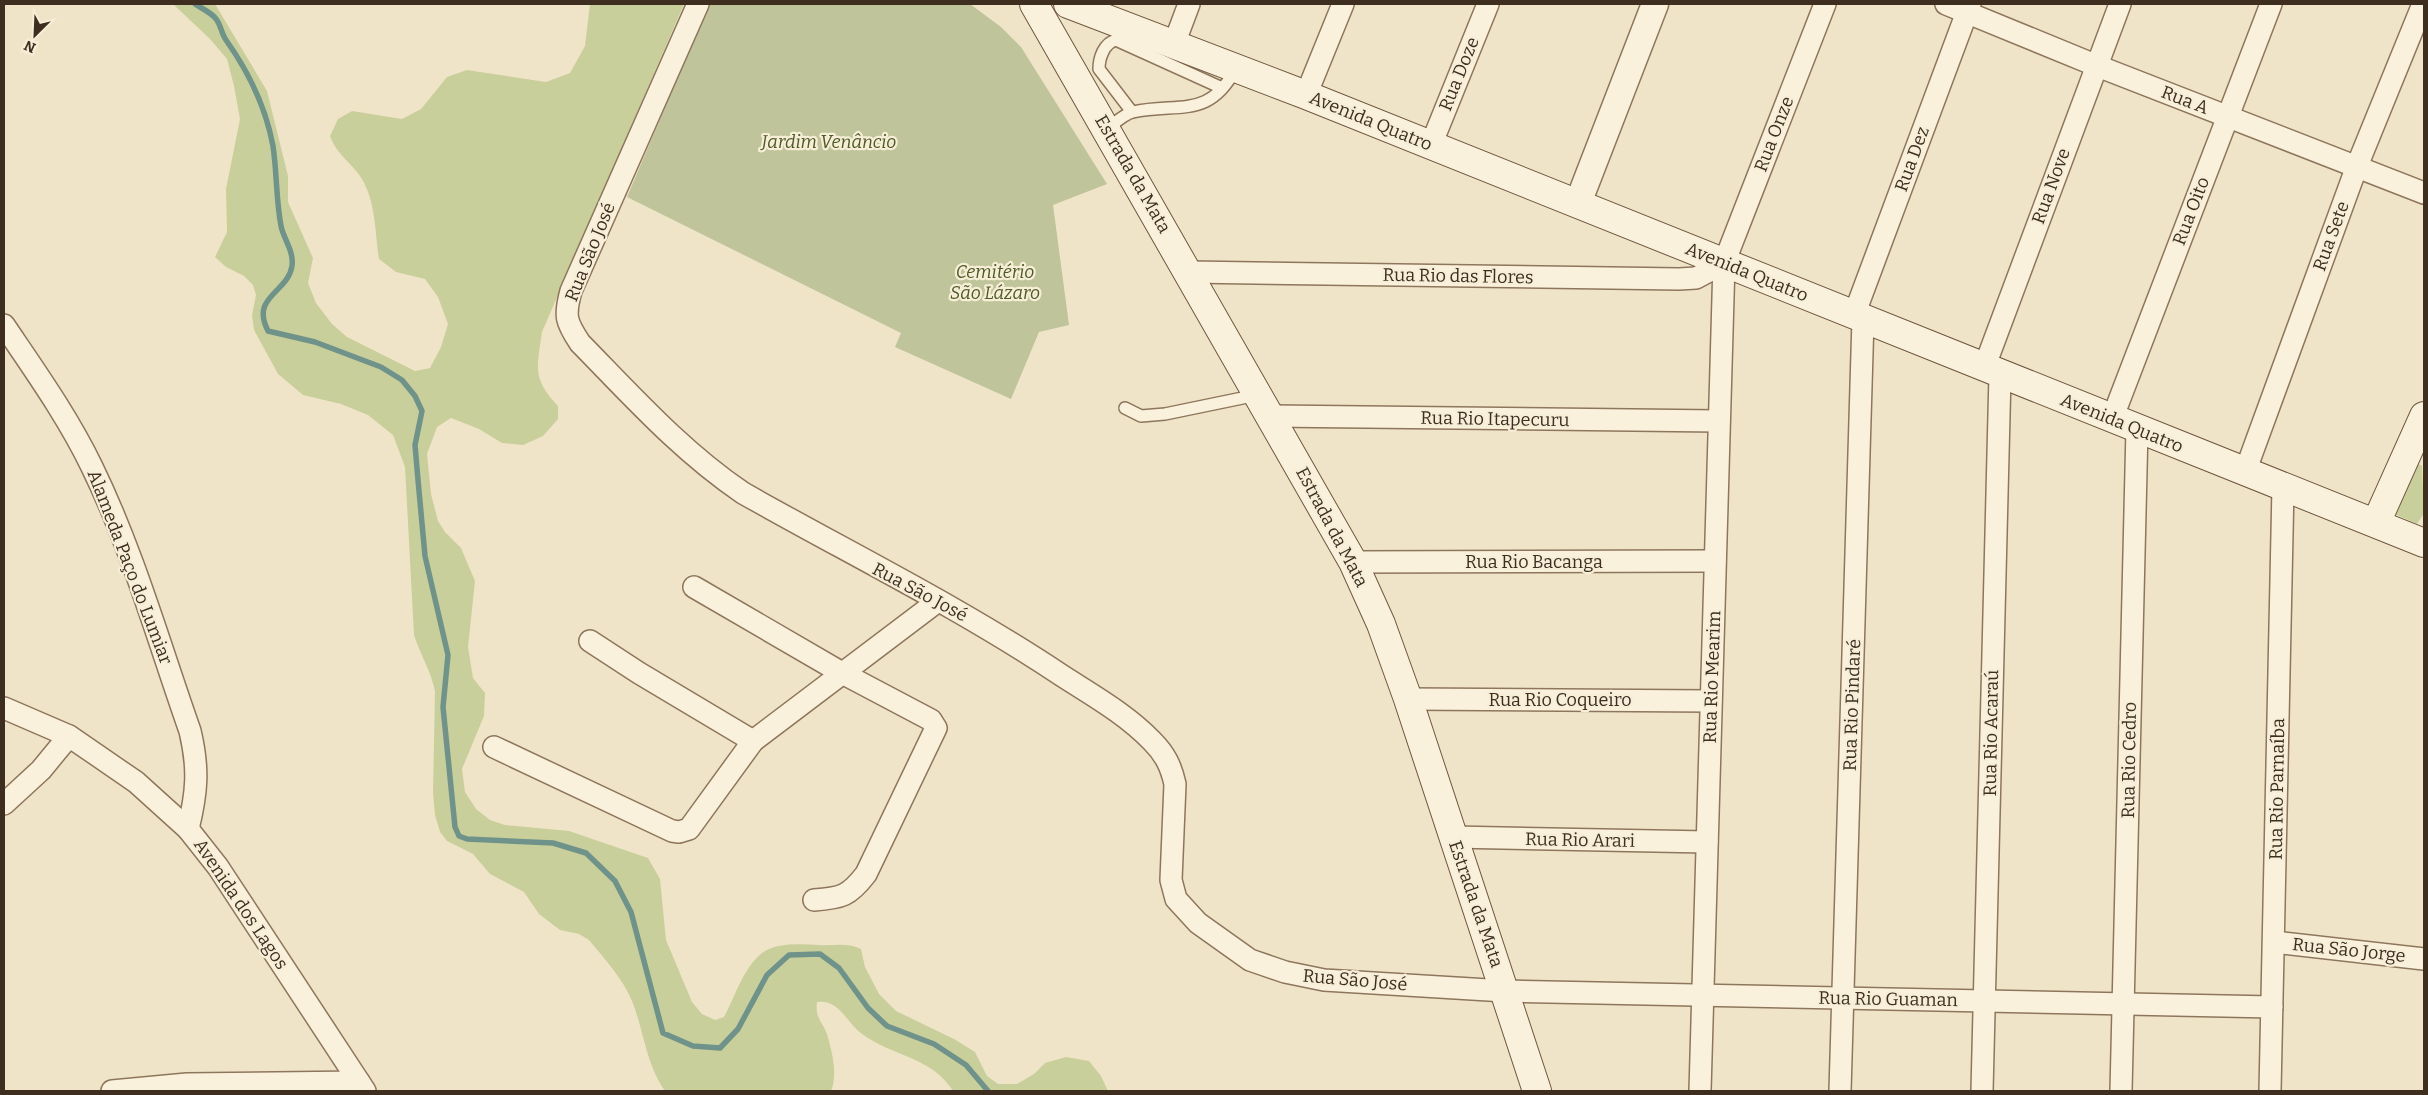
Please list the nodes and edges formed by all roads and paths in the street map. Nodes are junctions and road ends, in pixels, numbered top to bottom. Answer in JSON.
{"nodes":[{"id":1,"x":698,"y":4,"type":"edge"},
{"id":2,"x":1034,"y":4,"type":"edge"},
{"id":3,"x":1068,"y":4,"type":"edge"},
{"id":4,"x":1189,"y":4,"type":"edge"},
{"id":5,"x":1343,"y":4,"type":"edge"},
{"id":6,"x":1488,"y":4,"type":"edge"},
{"id":7,"x":1654,"y":4,"type":"edge"},
{"id":8,"x":1825,"y":4,"type":"edge"},
{"id":9,"x":1946,"y":4,"type":"edge"},
{"id":10,"x":2120,"y":4,"type":"edge"},
{"id":11,"x":2271,"y":4,"type":"edge"},
{"id":12,"x":2423,"y":4,"type":"edge"},
{"id":13,"x":1969,"y":8,"type":"edge"},
{"id":14,"x":1174,"y":44,"type":"junction"},
{"id":15,"x":2095,"y":65,"type":"junction"},
{"id":16,"x":1229,"y":78,"type":"junction"},
{"id":17,"x":1306,"y":95,"type":"junction"},
{"id":18,"x":1132,"y":112,"type":"junction"},
{"id":19,"x":2227,"y":116,"type":"junction"},
{"id":20,"x":1108,"y":129,"type":"junction"},
{"id":21,"x":1431,"y":145,"type":"junction"},
{"id":22,"x":2357,"y":166,"type":"junction"},
{"id":23,"x":2424,"y":193,"type":"edge"},
{"id":24,"x":1578,"y":203,"type":"junction"},
{"id":25,"x":1724,"y":263,"type":"junction"},
{"id":26,"x":1189,"y":272,"type":"junction"},
{"id":27,"x":1859,"y":317,"type":"junction"},
{"id":28,"x":4,"y":325,"type":"edge"},
{"id":29,"x":1992,"y":371,"type":"junction"},
{"id":30,"x":1265,"y":405,"type":"junction"},
{"id":31,"x":1125,"y":408,"type":"dead end"},
{"id":32,"x":2424,"y":416,"type":"edge"},
{"id":33,"x":2112,"y":419,"type":"junction"},
{"id":34,"x":1720,"y":421,"type":"junction"},
{"id":35,"x":2137,"y":429,"type":"junction"},
{"id":36,"x":2245,"y":472,"type":"junction"},
{"id":37,"x":2283,"y":487,"type":"junction"},
{"id":38,"x":2376,"y":523,"type":"junction"},
{"id":39,"x":2420,"y":538,"type":"edge"},
{"id":40,"x":1715,"y":561,"type":"junction"},
{"id":41,"x":1353,"y":562,"type":"junction"},
{"id":42,"x":694,"y":587,"type":"dead end"},
{"id":43,"x":938,"y":601,"type":"junction"},
{"id":44,"x":590,"y":641,"type":"dead end"},
{"id":45,"x":842,"y":673,"type":"junction"},
{"id":46,"x":1408,"y":699,"type":"junction"},
{"id":47,"x":1711,"y":701,"type":"junction"},
{"id":48,"x":4,"y":708,"type":"edge"},
{"id":49,"x":69,"y":736,"type":"junction"},
{"id":50,"x":753,"y":741,"type":"junction"},
{"id":51,"x":494,"y":747,"type":"dead end"},
{"id":52,"x":4,"y":804,"type":"edge"},
{"id":53,"x":188,"y":829,"type":"junction"},
{"id":54,"x":1453,"y":837,"type":"junction"},
{"id":55,"x":1707,"y":842,"type":"junction"},
{"id":56,"x":814,"y":900,"type":"dead end"},
{"id":57,"x":2274,"y":942,"type":"junction"},
{"id":58,"x":2424,"y":959,"type":"edge"},
{"id":59,"x":1505,"y":991,"type":"junction"},
{"id":60,"x":1703,"y":995,"type":"junction"},
{"id":61,"x":1842,"y":998,"type":"junction"},
{"id":62,"x":1984,"y":1001,"type":"junction"},
{"id":63,"x":2123,"y":1004,"type":"junction"},
{"id":64,"x":2272,"y":1007,"type":"junction"},
{"id":65,"x":362,"y":1087,"type":"edge"},
{"id":66,"x":112,"y":1091,"type":"edge"},
{"id":67,"x":1537,"y":1091,"type":"edge"},
{"id":68,"x":1700,"y":1091,"type":"edge"},
{"id":69,"x":1840,"y":1091,"type":"edge"},
{"id":70,"x":1982,"y":1091,"type":"edge"},
{"id":71,"x":2121,"y":1091,"type":"edge"},
{"id":72,"x":2270,"y":1091,"type":"edge"}],
"edges":[{"from":1,"to":43,"type":"street","name":"Rua São José"},
{"from":2,"to":20,"type":"main road","name":"Estrada da Mata"},
{"from":3,"to":14,"type":"main road","name":"Avenida Quatro"},
{"from":4,"to":14,"type":"street"},
{"from":5,"to":17,"type":"street"},
{"from":6,"to":21,"type":"street","name":"Rua Doze"},
{"from":7,"to":24,"type":"street"},
{"from":8,"to":25,"type":"street","name":"Rua Onze"},
{"from":9,"to":13,"type":"street","name":"Rua A"},
{"from":10,"to":15,"type":"street","name":"Rua Nove"},
{"from":11,"to":19,"type":"street","name":"Rua Oito"},
{"from":12,"to":22,"type":"street","name":"Rua Sete"},
{"from":13,"to":15,"type":"street","name":"Rua A"},
{"from":13,"to":27,"type":"street","name":"Rua Dez"},
{"from":14,"to":16,"type":"main road","name":"Avenida Quatro"},
{"from":15,"to":19,"type":"street","name":"Rua A"},
{"from":15,"to":29,"type":"street","name":"Rua Nove"},
{"from":16,"to":17,"type":"main road","name":"Avenida Quatro"},
{"from":16,"to":18,"type":"lane"},
{"from":16,"to":18,"type":"lane"},
{"from":17,"to":21,"type":"main road","name":"Avenida Quatro"},
{"from":18,"to":20,"type":"lane"},
{"from":19,"to":22,"type":"street","name":"Rua A"},
{"from":19,"to":33,"type":"street","name":"Rua Oito"},
{"from":20,"to":26,"type":"main road","name":"Estrada da Mata"},
{"from":21,"to":24,"type":"main road","name":"Avenida Quatro"},
{"from":22,"to":23,"type":"street","name":"Rua A"},
{"from":22,"to":36,"type":"street","name":"Rua Sete"},
{"from":24,"to":25,"type":"main road","name":"Avenida Quatro"},
{"from":25,"to":26,"type":"street","name":"Rua Rio das Flores"},
{"from":25,"to":27,"type":"main road","name":"Avenida Quatro"},
{"from":25,"to":34,"type":"street","name":"Rua Rio Mearim"},
{"from":26,"to":30,"type":"main road","name":"Estrada da Mata"},
{"from":27,"to":29,"type":"main road","name":"Avenida Quatro"},
{"from":27,"to":61,"type":"street","name":"Rua Rio Pindaré"},
{"from":28,"to":53,"type":"street","name":"Alameda Paço do Lumiar"},
{"from":29,"to":33,"type":"main road","name":"Avenida Quatro"},
{"from":29,"to":62,"type":"street","name":"Rua Rio Acaraú"},
{"from":30,"to":31,"type":"lane"},
{"from":30,"to":34,"type":"street","name":"Rua Rio Itapecuru"},
{"from":30,"to":41,"type":"main road","name":"Estrada da Mata"},
{"from":32,"to":38,"type":"main road"},
{"from":33,"to":35,"type":"main road","name":"Avenida Quatro"},
{"from":34,"to":40,"type":"street","name":"Rua Rio Mearim"},
{"from":35,"to":36,"type":"main road","name":"Avenida Quatro"},
{"from":35,"to":63,"type":"street","name":"Rua Rio Cedro"},
{"from":36,"to":37,"type":"main road","name":"Avenida Quatro"},
{"from":37,"to":38,"type":"main road","name":"Avenida Quatro"},
{"from":37,"to":57,"type":"street","name":"Rua Rio Parnaíba"},
{"from":38,"to":39,"type":"main road","name":"Avenida Quatro"},
{"from":40,"to":41,"type":"street","name":"Rua Rio Bacanga"},
{"from":40,"to":47,"type":"street","name":"Rua Rio Mearim"},
{"from":41,"to":46,"type":"main road","name":"Estrada da Mata"},
{"from":42,"to":45,"type":"street"},
{"from":43,"to":45,"type":"street"},
{"from":43,"to":59,"type":"street","name":"Rua São José"},
{"from":44,"to":50,"type":"street"},
{"from":45,"to":50,"type":"street"},
{"from":45,"to":56,"type":"street"},
{"from":46,"to":47,"type":"street","name":"Rua Rio Coqueiro"},
{"from":46,"to":54,"type":"main road","name":"Estrada da Mata"},
{"from":47,"to":55,"type":"street","name":"Rua Rio Mearim"},
{"from":48,"to":49,"type":"street","name":"Avenida dos Lagos"},
{"from":49,"to":52,"type":"street"},
{"from":49,"to":53,"type":"street","name":"Avenida dos Lagos"},
{"from":50,"to":51,"type":"street"},
{"from":53,"to":65,"type":"street","name":"Avenida dos Lagos"},
{"from":54,"to":55,"type":"street","name":"Rua Rio Arari"},
{"from":54,"to":59,"type":"main road","name":"Estrada da Mata"},
{"from":55,"to":60,"type":"street","name":"Rua Rio Mearim"},
{"from":57,"to":58,"type":"street","name":"Rua São Jorge"},
{"from":57,"to":64,"type":"street","name":"Rua Rio Parnaíba"},
{"from":59,"to":60,"type":"street","name":"Rua Rio Guaman"},
{"from":59,"to":67,"type":"main road","name":"Estrada da Mata"},
{"from":60,"to":61,"type":"street","name":"Rua Rio Guaman"},
{"from":60,"to":68,"type":"street","name":"Rua Rio Mearim"},
{"from":61,"to":62,"type":"street","name":"Rua Rio Guaman"},
{"from":61,"to":69,"type":"street","name":"Rua Rio Pindaré"},
{"from":62,"to":63,"type":"street","name":"Rua Rio Guaman"},
{"from":62,"to":70,"type":"street","name":"Rua Rio Acaraú"},
{"from":63,"to":64,"type":"street","name":"Rua Rio Guaman"},
{"from":63,"to":71,"type":"street","name":"Rua Rio Cedro"},
{"from":64,"to":72,"type":"street","name":"Rua Rio Parnaíba"},
{"from":65,"to":66,"type":"street"}]}
